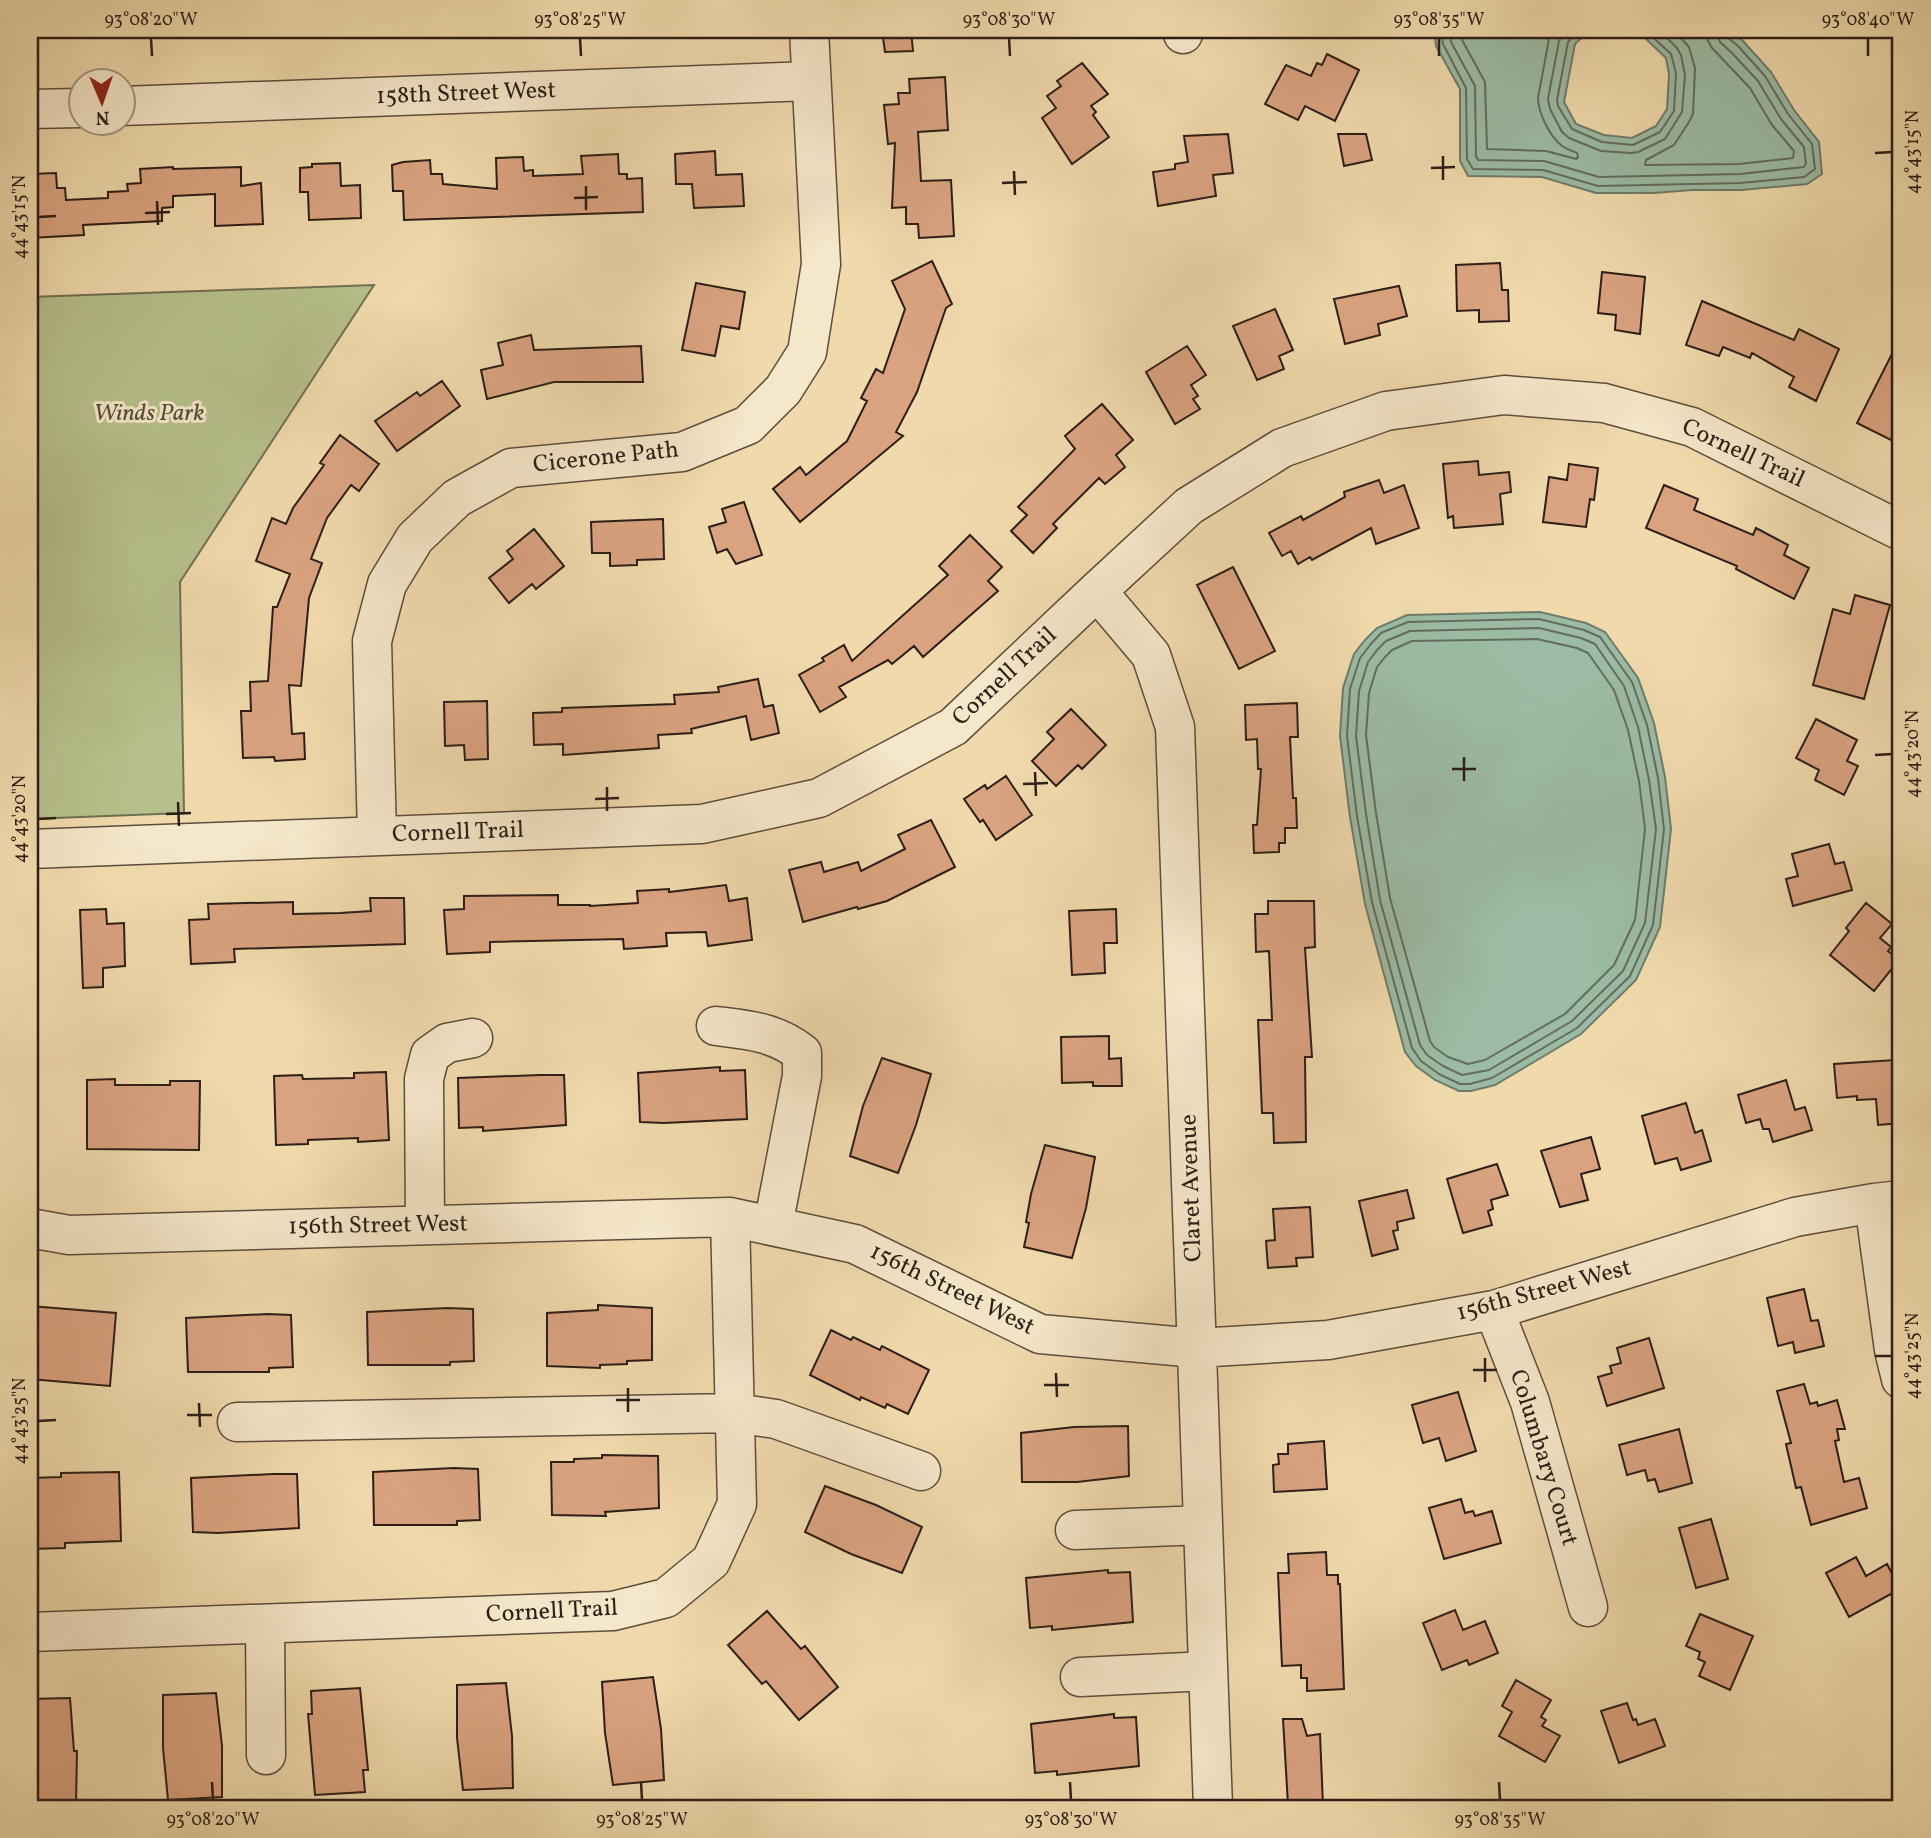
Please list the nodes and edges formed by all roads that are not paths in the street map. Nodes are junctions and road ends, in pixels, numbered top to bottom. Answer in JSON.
{"nodes":[{"id":1,"x":809,"y":30,"type":"edge"},
{"id":2,"x":810,"y":81,"type":"junction"},
{"id":3,"x":136,"y":105,"type":"edge"},
{"id":4,"x":66,"y":108,"type":"edge"},
{"id":5,"x":30,"y":109,"type":"edge"},
{"id":6,"x":1901,"y":531,"type":"edge"},
{"id":7,"x":1097,"y":591,"type":"junction"},
{"id":8,"x":377,"y":836,"type":"junction"},
{"id":9,"x":30,"y":849,"type":"edge"},
{"id":10,"x":716,"y":1026,"type":"dead end"},
{"id":11,"x":473,"y":1038,"type":"dead end"},
{"id":12,"x":1888,"y":1201,"type":"edge"},
{"id":13,"x":730,"y":1217,"type":"junction"},
{"id":14,"x":425,"y":1225,"type":"junction"},
{"id":15,"x":773,"y":1226,"type":"junction"},
{"id":16,"x":30,"y":1228,"type":"edge"},
{"id":17,"x":1494,"y":1310,"type":"junction"},
{"id":18,"x":1197,"y":1348,"type":"junction"},
{"id":19,"x":1901,"y":1379,"type":"edge"},
{"id":20,"x":735,"y":1413,"type":"junction"},
{"id":21,"x":237,"y":1422,"type":"dead end"},
{"id":22,"x":920,"y":1471,"type":"dead end"},
{"id":23,"x":1203,"y":1525,"type":"junction"},
{"id":24,"x":1075,"y":1530,"type":"dead end"},
{"id":25,"x":1588,"y":1607,"type":"dead end"},
{"id":26,"x":265,"y":1624,"type":"junction"},
{"id":27,"x":30,"y":1632,"type":"edge"},
{"id":28,"x":1208,"y":1671,"type":"junction"},
{"id":29,"x":1080,"y":1677,"type":"dead end"},
{"id":30,"x":266,"y":1755,"type":"dead end"},
{"id":31,"x":1213,"y":1808,"type":"edge"}],
"edges":[{"from":1,"to":2,"type":"street","name":"Cicerone Path"},
{"from":2,"to":3,"type":"street","name":"158th Street West"},
{"from":2,"to":8,"type":"street","name":"Cicerone Path"},
{"from":4,"to":5,"type":"street"},
{"from":6,"to":7,"type":"street","name":"Cornell Trail"},
{"from":7,"to":8,"type":"street","name":"Cornell Trail"},
{"from":7,"to":18,"type":"street","name":"Claret Avenue"},
{"from":8,"to":9,"type":"street","name":"Cornell Trail"},
{"from":10,"to":15,"type":"street"},
{"from":11,"to":14,"type":"street"},
{"from":12,"to":17,"type":"street","name":"156th Street West"},
{"from":12,"to":19,"type":"street"},
{"from":13,"to":14,"type":"street","name":"156th Street West"},
{"from":13,"to":15,"type":"street","name":"156th Street West"},
{"from":13,"to":20,"type":"street","name":"Cornell Trail"},
{"from":14,"to":16,"type":"street","name":"156th Street West"},
{"from":15,"to":18,"type":"street","name":"156th Street West"},
{"from":17,"to":18,"type":"street","name":"156th Street West"},
{"from":17,"to":25,"type":"street","name":"Columbary Court"},
{"from":18,"to":23,"type":"street","name":"Claret Avenue"},
{"from":20,"to":21,"type":"street"},
{"from":20,"to":22,"type":"street"},
{"from":20,"to":26,"type":"street","name":"Cornell Trail"},
{"from":23,"to":24,"type":"street"},
{"from":23,"to":28,"type":"street","name":"Claret Avenue"},
{"from":26,"to":27,"type":"street","name":"Cornell Trail"},
{"from":26,"to":30,"type":"street"},
{"from":28,"to":29,"type":"street"},
{"from":28,"to":31,"type":"street","name":"Claret Avenue"}]}
